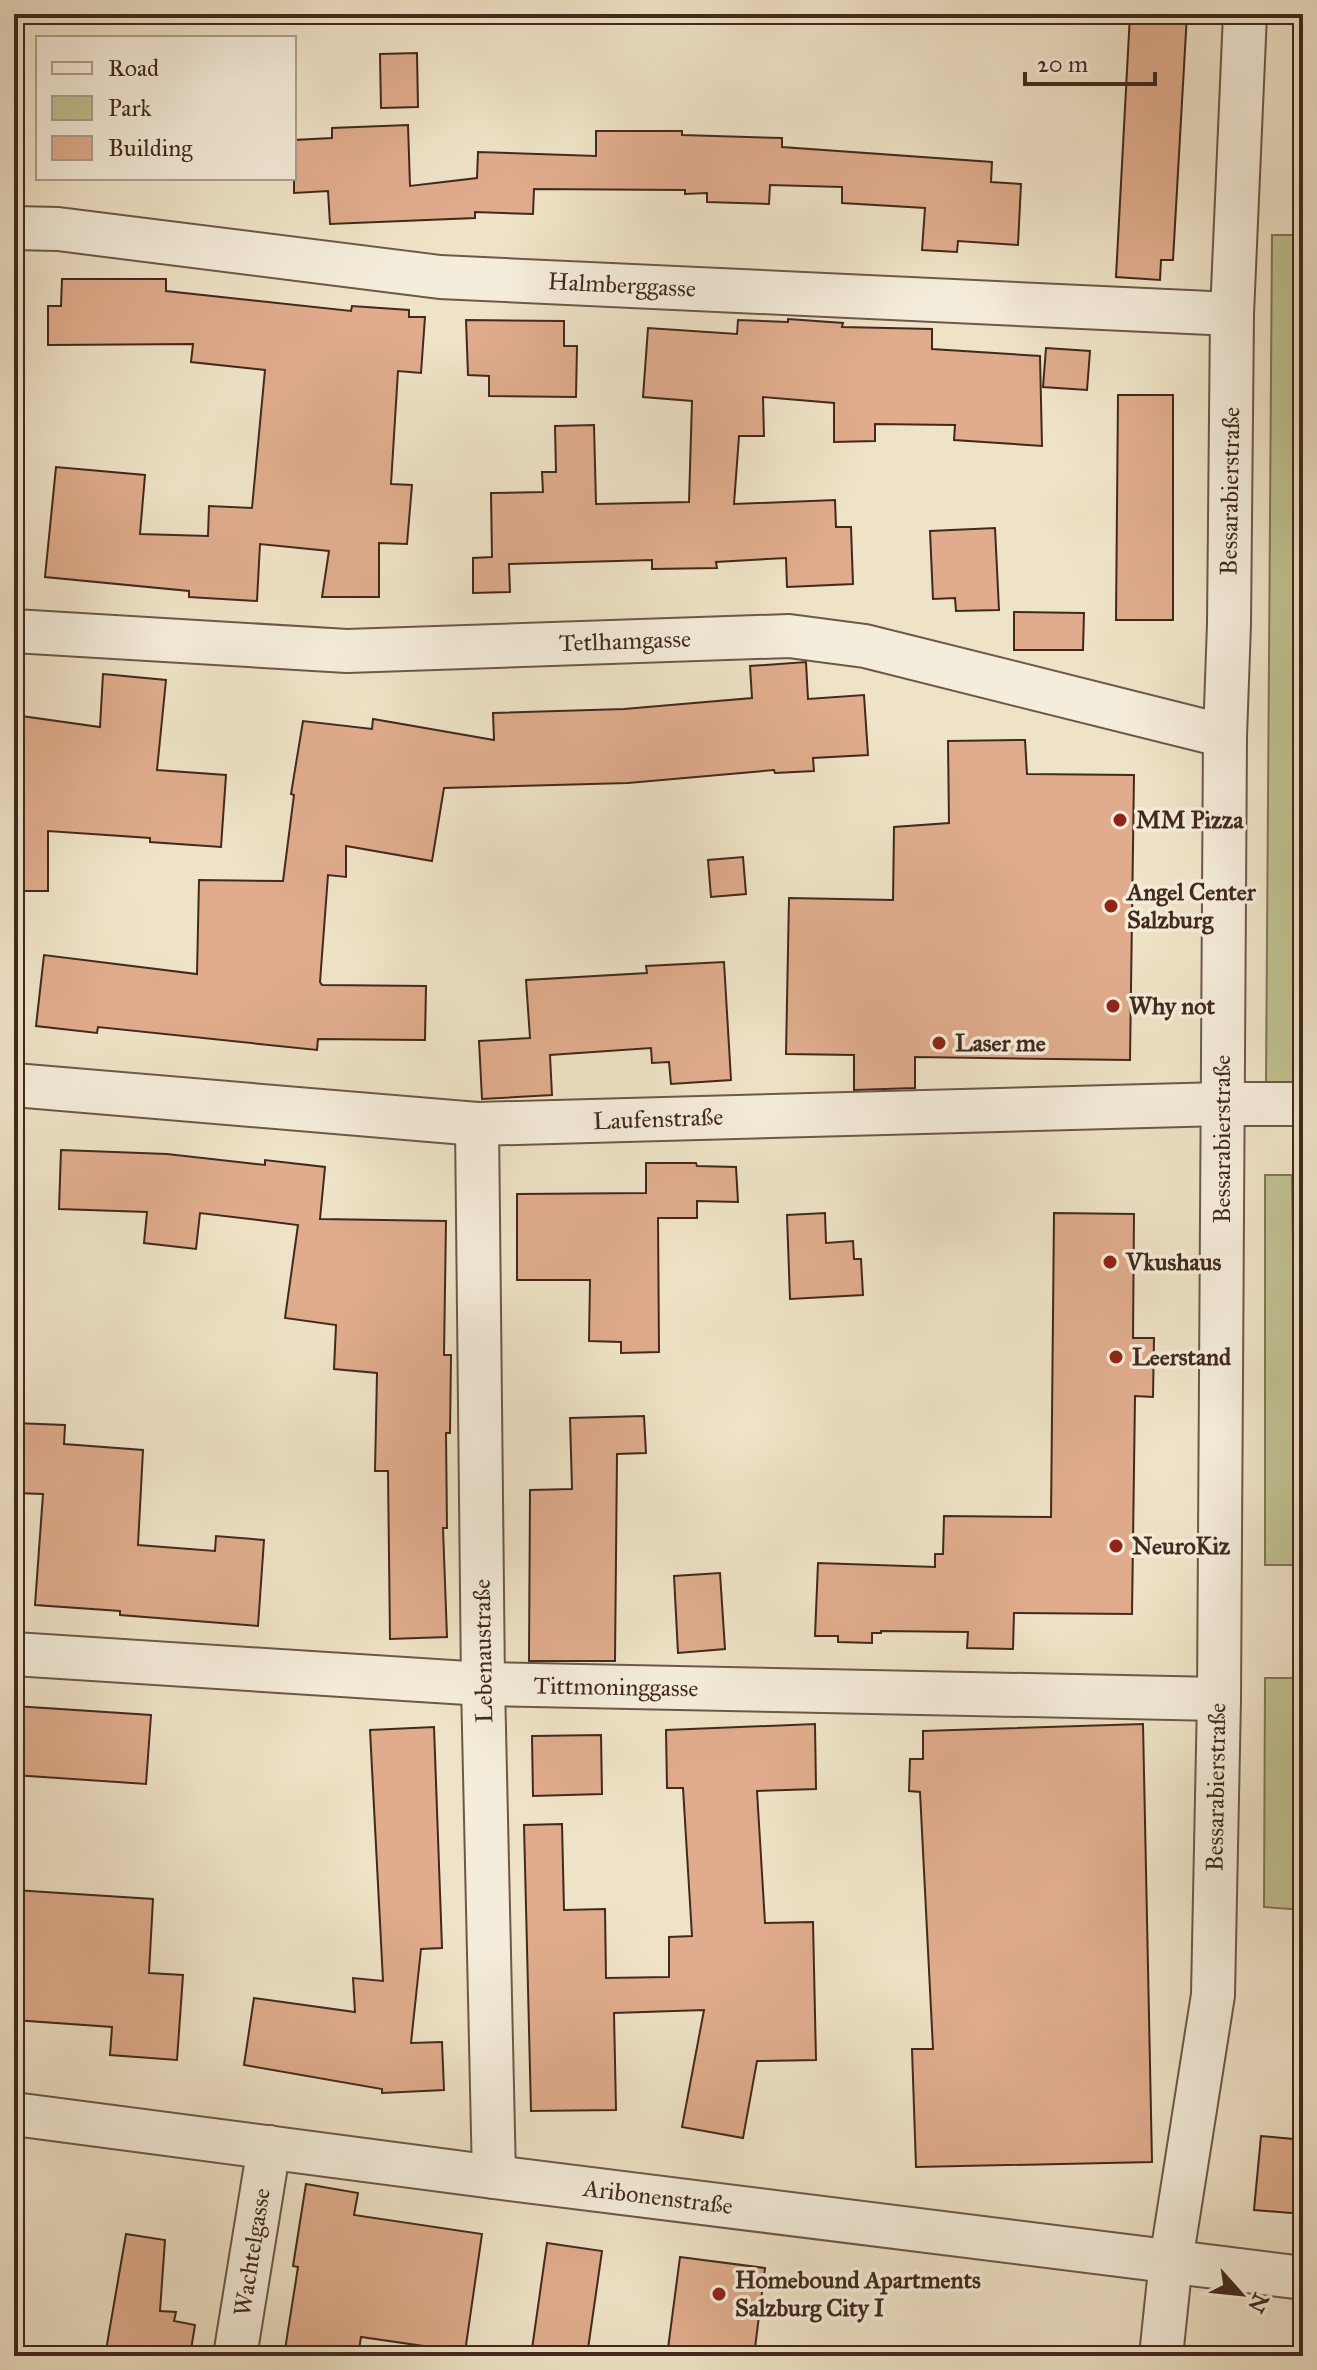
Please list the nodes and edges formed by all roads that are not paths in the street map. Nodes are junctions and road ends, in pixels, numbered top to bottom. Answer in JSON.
{"nodes":[{"id":1,"x":1245,"y":14,"type":"edge"},
{"id":2,"x":14,"y":228,"type":"edge"},
{"id":3,"x":1232,"y":314,"type":"junction"},
{"id":4,"x":14,"y":631,"type":"edge"},
{"id":5,"x":1225,"y":736,"type":"junction"},
{"id":6,"x":14,"y":1085,"type":"edge"},
{"id":7,"x":1222,"y":1104,"type":"junction"},
{"id":8,"x":1303,"y":1104,"type":"edge"},
{"id":9,"x":477,"y":1124,"type":"junction"},
{"id":10,"x":14,"y":1654,"type":"edge"},
{"id":11,"x":483,"y":1684,"type":"junction"},
{"id":12,"x":1219,"y":1699,"type":"junction"},
{"id":13,"x":14,"y":2114,"type":"edge"},
{"id":14,"x":269,"y":2147,"type":"junction"},
{"id":15,"x":494,"y":2177,"type":"junction"},
{"id":16,"x":1171,"y":2261,"type":"junction"},
{"id":17,"x":1303,"y":2278,"type":"edge"},
{"id":18,"x":235,"y":2356,"type":"edge"},
{"id":19,"x":1161,"y":2356,"type":"edge"}],
"edges":[{"from":1,"to":3,"type":"street","name":"Bessarabierstraße"},
{"from":2,"to":3,"type":"street","name":"Halmberggasse"},
{"from":3,"to":5,"type":"street","name":"Bessarabierstraße"},
{"from":4,"to":5,"type":"street","name":"Tetlhamgasse"},
{"from":5,"to":7,"type":"street","name":"Bessarabierstraße"},
{"from":6,"to":9,"type":"street","name":"Laufenstraße"},
{"from":7,"to":8,"type":"street","name":"Laufenstraße"},
{"from":7,"to":9,"type":"street","name":"Laufenstraße"},
{"from":7,"to":12,"type":"street","name":"Bessarabierstraße"},
{"from":9,"to":11,"type":"street","name":"Lebenaustraße"},
{"from":10,"to":11,"type":"street","name":"Tittmoninggasse"},
{"from":11,"to":12,"type":"street","name":"Tittmoninggasse"},
{"from":11,"to":15,"type":"street","name":"Lebenaustraße"},
{"from":12,"to":16,"type":"street","name":"Bessarabierstraße"},
{"from":13,"to":14,"type":"street","name":"Aribonenstraße"},
{"from":14,"to":15,"type":"street","name":"Aribonenstraße"},
{"from":14,"to":18,"type":"street","name":"Wachtelgasse"},
{"from":15,"to":16,"type":"street","name":"Aribonenstraße"},
{"from":16,"to":17,"type":"street","name":"Aribonenstraße"},
{"from":16,"to":19,"type":"street","name":"Bessarabierstraße"}]}
